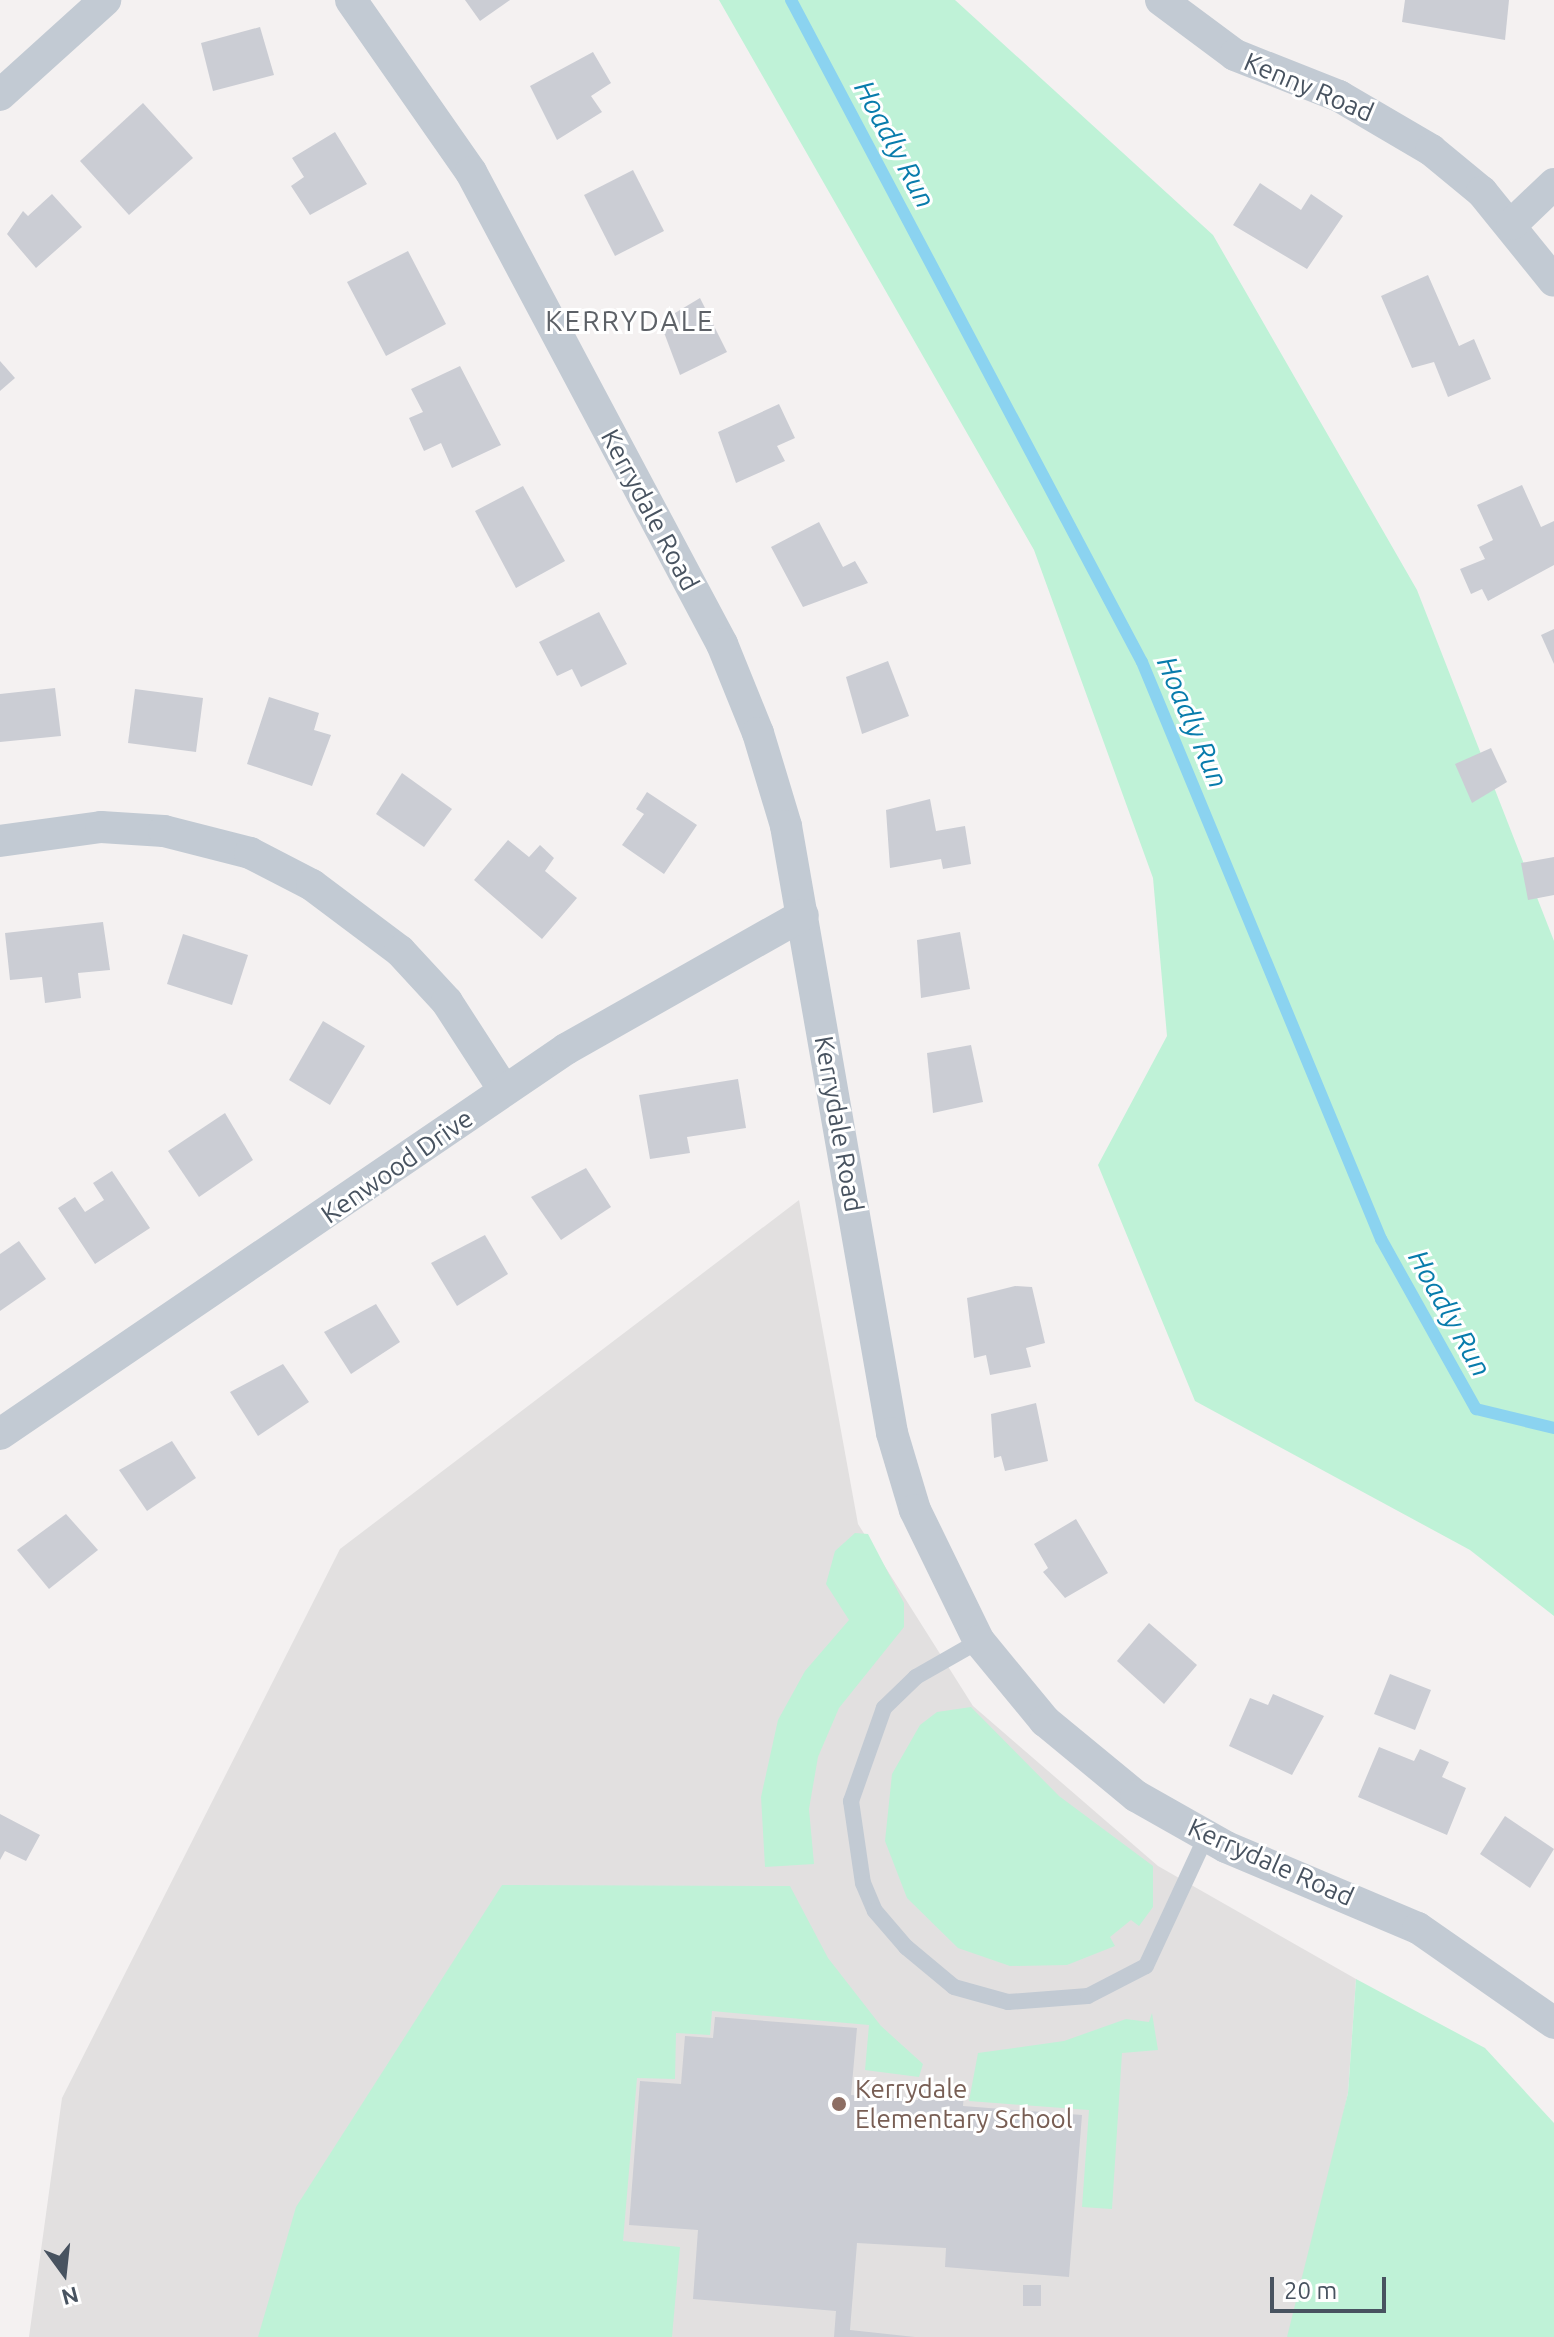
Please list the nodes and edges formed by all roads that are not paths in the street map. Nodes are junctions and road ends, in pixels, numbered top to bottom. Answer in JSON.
{"nodes":[{"id":1,"x":105,"y":0,"type":"edge"},
{"id":2,"x":351,"y":0,"type":"edge"},
{"id":3,"x":1161,"y":0,"type":"edge"},
{"id":4,"x":0,"y":95,"type":"edge"},
{"id":5,"x":1554,"y":184,"type":"edge"},
{"id":6,"x":1512,"y":224,"type":"junction"},
{"id":7,"x":1554,"y":281,"type":"edge"},
{"id":8,"x":0,"y":841,"type":"edge"},
{"id":9,"x":803,"y":915,"type":"junction"},
{"id":10,"x":504,"y":1090,"type":"junction"},
{"id":11,"x":0,"y":1434,"type":"edge"},
{"id":12,"x":979,"y":1641,"type":"junction"},
{"id":13,"x":1206,"y":1837,"type":"junction"},
{"id":14,"x":1554,"y":2023,"type":"edge"}],
"edges":[{"from":1,"to":4,"type":"street"},
{"from":2,"to":9,"type":"street","name":"Kerrydale Road"},
{"from":3,"to":6,"type":"street","name":"Kenny Road"},
{"from":5,"to":6,"type":"street"},
{"from":6,"to":7,"type":"street","name":"Kenny Road"},
{"from":8,"to":10,"type":"street"},
{"from":9,"to":10,"type":"street","name":"Kenwood Drive"},
{"from":9,"to":12,"type":"street","name":"Kerrydale Road"},
{"from":10,"to":11,"type":"street","name":"Kenwood Drive"},
{"from":12,"to":13,"type":"street","name":"Kerrydale Road"},
{"from":12,"to":13,"type":"lane"},
{"from":13,"to":14,"type":"street","name":"Kerrydale Road"}]}
